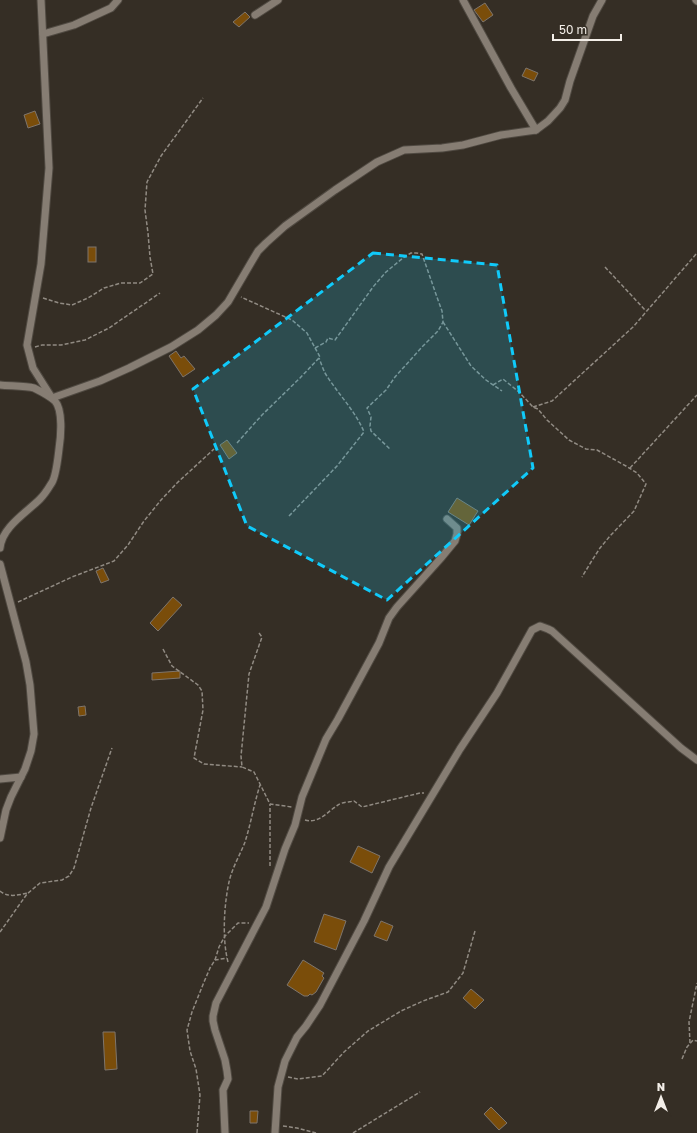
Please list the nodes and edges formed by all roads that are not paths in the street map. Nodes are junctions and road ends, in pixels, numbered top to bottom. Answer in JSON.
{"nodes":[{"id":1,"x":41,"y":0,"type":"edge"},
{"id":2,"x":118,"y":0,"type":"edge"},
{"id":3,"x":278,"y":0,"type":"edge"},
{"id":4,"x":463,"y":0,"type":"edge"},
{"id":5,"x":602,"y":0,"type":"edge"},
{"id":6,"x":255,"y":15,"type":"dead end"},
{"id":7,"x":42,"y":34,"type":"junction"},
{"id":8,"x":536,"y":130,"type":"junction"},
{"id":9,"x":0,"y":385,"type":"edge"},
{"id":10,"x":52,"y":398,"type":"junction"},
{"id":11,"x":447,"y":520,"type":"dead end"},
{"id":12,"x":0,"y":548,"type":"edge"},
{"id":13,"x":0,"y":564,"type":"edge"},
{"id":14,"x":697,"y":760,"type":"edge"},
{"id":15,"x":21,"y":777,"type":"junction"},
{"id":16,"x":0,"y":779,"type":"edge"},
{"id":17,"x":0,"y":838,"type":"edge"},
{"id":18,"x":275,"y":1129,"type":"edge"},
{"id":19,"x":225,"y":1133,"type":"edge"}],
"edges":[{"from":1,"to":7,"type":"street"},
{"from":2,"to":7,"type":"street"},
{"from":3,"to":6,"type":"street"},
{"from":4,"to":8,"type":"street"},
{"from":5,"to":8,"type":"street"},
{"from":7,"to":10,"type":"street"},
{"from":8,"to":10,"type":"street"},
{"from":9,"to":10,"type":"street"},
{"from":10,"to":12,"type":"street"},
{"from":11,"to":19,"type":"street"},
{"from":13,"to":15,"type":"street"},
{"from":14,"to":18,"type":"street"},
{"from":15,"to":16,"type":"street"},
{"from":15,"to":17,"type":"street"}]}
